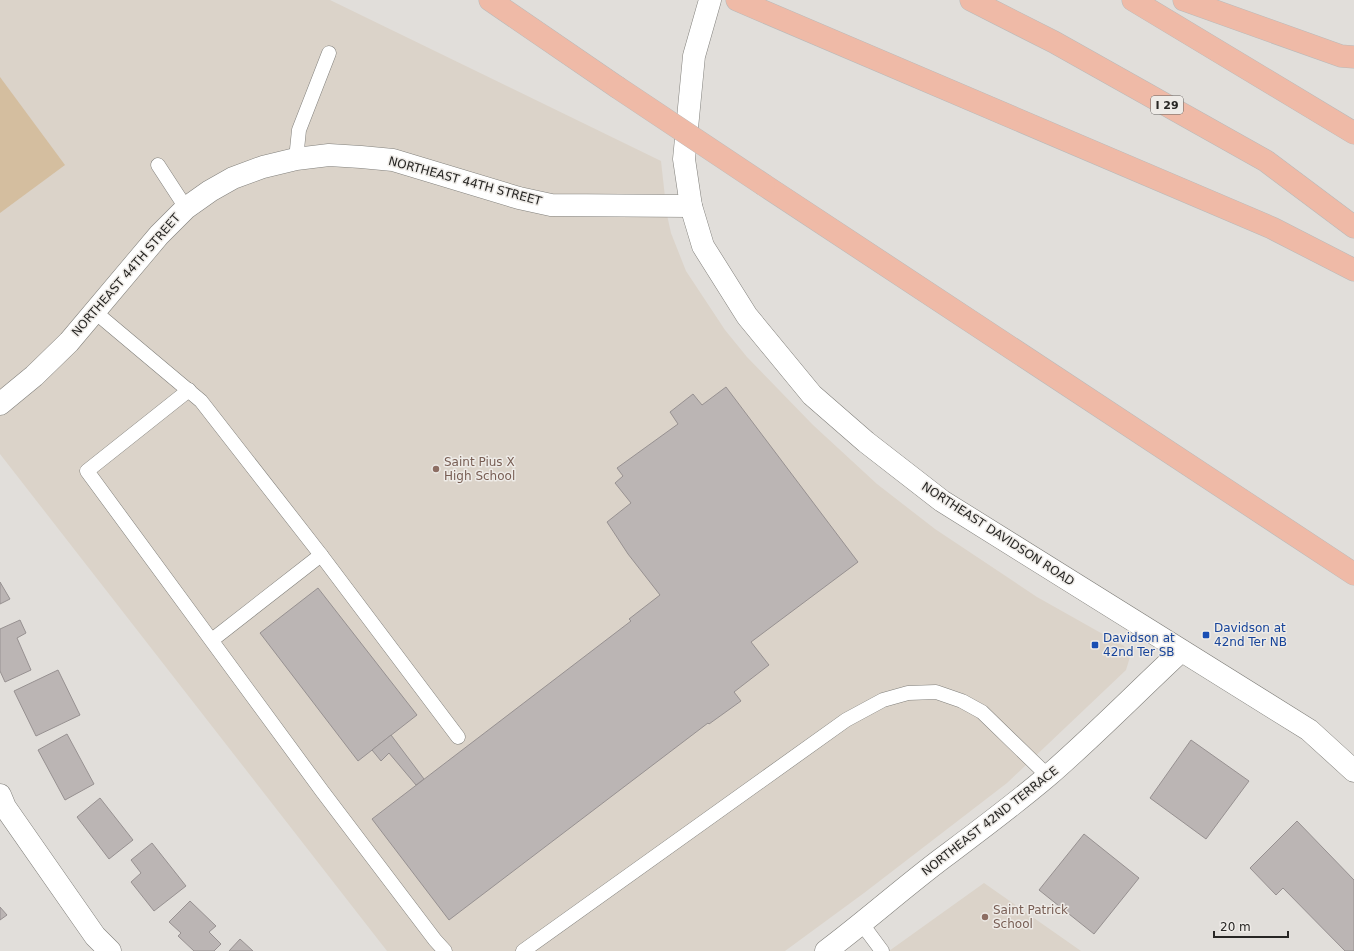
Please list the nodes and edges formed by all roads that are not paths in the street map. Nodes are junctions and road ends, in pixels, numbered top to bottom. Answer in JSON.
{"nodes":[{"id":1,"x":490,"y":0,"type":"edge"},
{"id":2,"x":710,"y":0,"type":"edge"},
{"id":3,"x":737,"y":0,"type":"edge"},
{"id":4,"x":971,"y":0,"type":"edge"},
{"id":5,"x":1134,"y":0,"type":"edge"},
{"id":6,"x":1184,"y":0,"type":"edge"},
{"id":7,"x":330,"y":53,"type":"dead end"},
{"id":8,"x":1348,"y":56,"type":"edge"},
{"id":9,"x":1354,"y":133,"type":"edge"},
{"id":10,"x":296,"y":158,"type":"junction"},
{"id":11,"x":158,"y":165,"type":"dead end"},
{"id":12,"x":691,"y":206,"type":"junction"},
{"id":13,"x":186,"y":208,"type":"junction"},
{"id":14,"x":1354,"y":227,"type":"edge"},
{"id":15,"x":1354,"y":270,"type":"edge"},
{"id":16,"x":95,"y":312,"type":"junction"},
{"id":17,"x":189,"y":390,"type":"junction"},
{"id":18,"x":0,"y":404,"type":"edge"},
{"id":19,"x":321,"y":555,"type":"junction"},
{"id":20,"x":1354,"y":574,"type":"edge"},
{"id":21,"x":212,"y":640,"type":"junction"},
{"id":22,"x":1181,"y":651,"type":"junction"},
{"id":23,"x":458,"y":736,"type":"dead end"},
{"id":24,"x":1354,"y":771,"type":"edge"},
{"id":25,"x":1048,"y":776,"type":"junction"},
{"id":26,"x":2,"y":804,"type":"edge"},
{"id":27,"x":862,"y":924,"type":"junction"},
{"id":28,"x":110,"y":951,"type":"edge"},
{"id":29,"x":445,"y":951,"type":"edge"},
{"id":30,"x":523,"y":951,"type":"edge"},
{"id":31,"x":826,"y":951,"type":"edge"},
{"id":32,"x":882,"y":951,"type":"edge"}],
"edges":[{"from":1,"to":20,"type":"highway","bridge":true},
{"from":2,"to":12,"type":"street","name":"NORTHEAST DAVIDSON ROAD"},
{"from":3,"to":15,"type":"highway"},
{"from":4,"to":14,"type":"highway","number":"I 29"},
{"from":5,"to":9,"type":"highway"},
{"from":6,"to":8,"type":"highway"},
{"from":7,"to":10,"type":"lane"},
{"from":10,"to":12,"type":"street","name":"NORTHEAST 44TH STREET"},
{"from":10,"to":13,"type":"street","name":"NORTHEAST 44TH STREET"},
{"from":11,"to":13,"type":"lane"},
{"from":12,"to":22,"type":"street","name":"NORTHEAST DAVIDSON ROAD"},
{"from":13,"to":16,"type":"street","name":"NORTHEAST 44TH STREET"},
{"from":16,"to":17,"type":"lane"},
{"from":16,"to":18,"type":"street","name":"NORTHEAST 44TH STREET"},
{"from":17,"to":19,"type":"lane"},
{"from":17,"to":21,"type":"lane"},
{"from":19,"to":21,"type":"lane"},
{"from":19,"to":23,"type":"lane"},
{"from":21,"to":29,"type":"lane"},
{"from":22,"to":24,"type":"street","name":"NORTHEAST DAVIDSON ROAD"},
{"from":22,"to":25,"type":"street","name":"NORTHEAST 42ND TERRACE"},
{"from":25,"to":27,"type":"street","name":"NORTHEAST 42ND TERRACE"},
{"from":25,"to":30,"type":"lane"},
{"from":26,"to":28,"type":"street"},
{"from":27,"to":31,"type":"street","name":"NORTHEAST 42ND TERRACE"},
{"from":27,"to":32,"type":"lane"}]}
